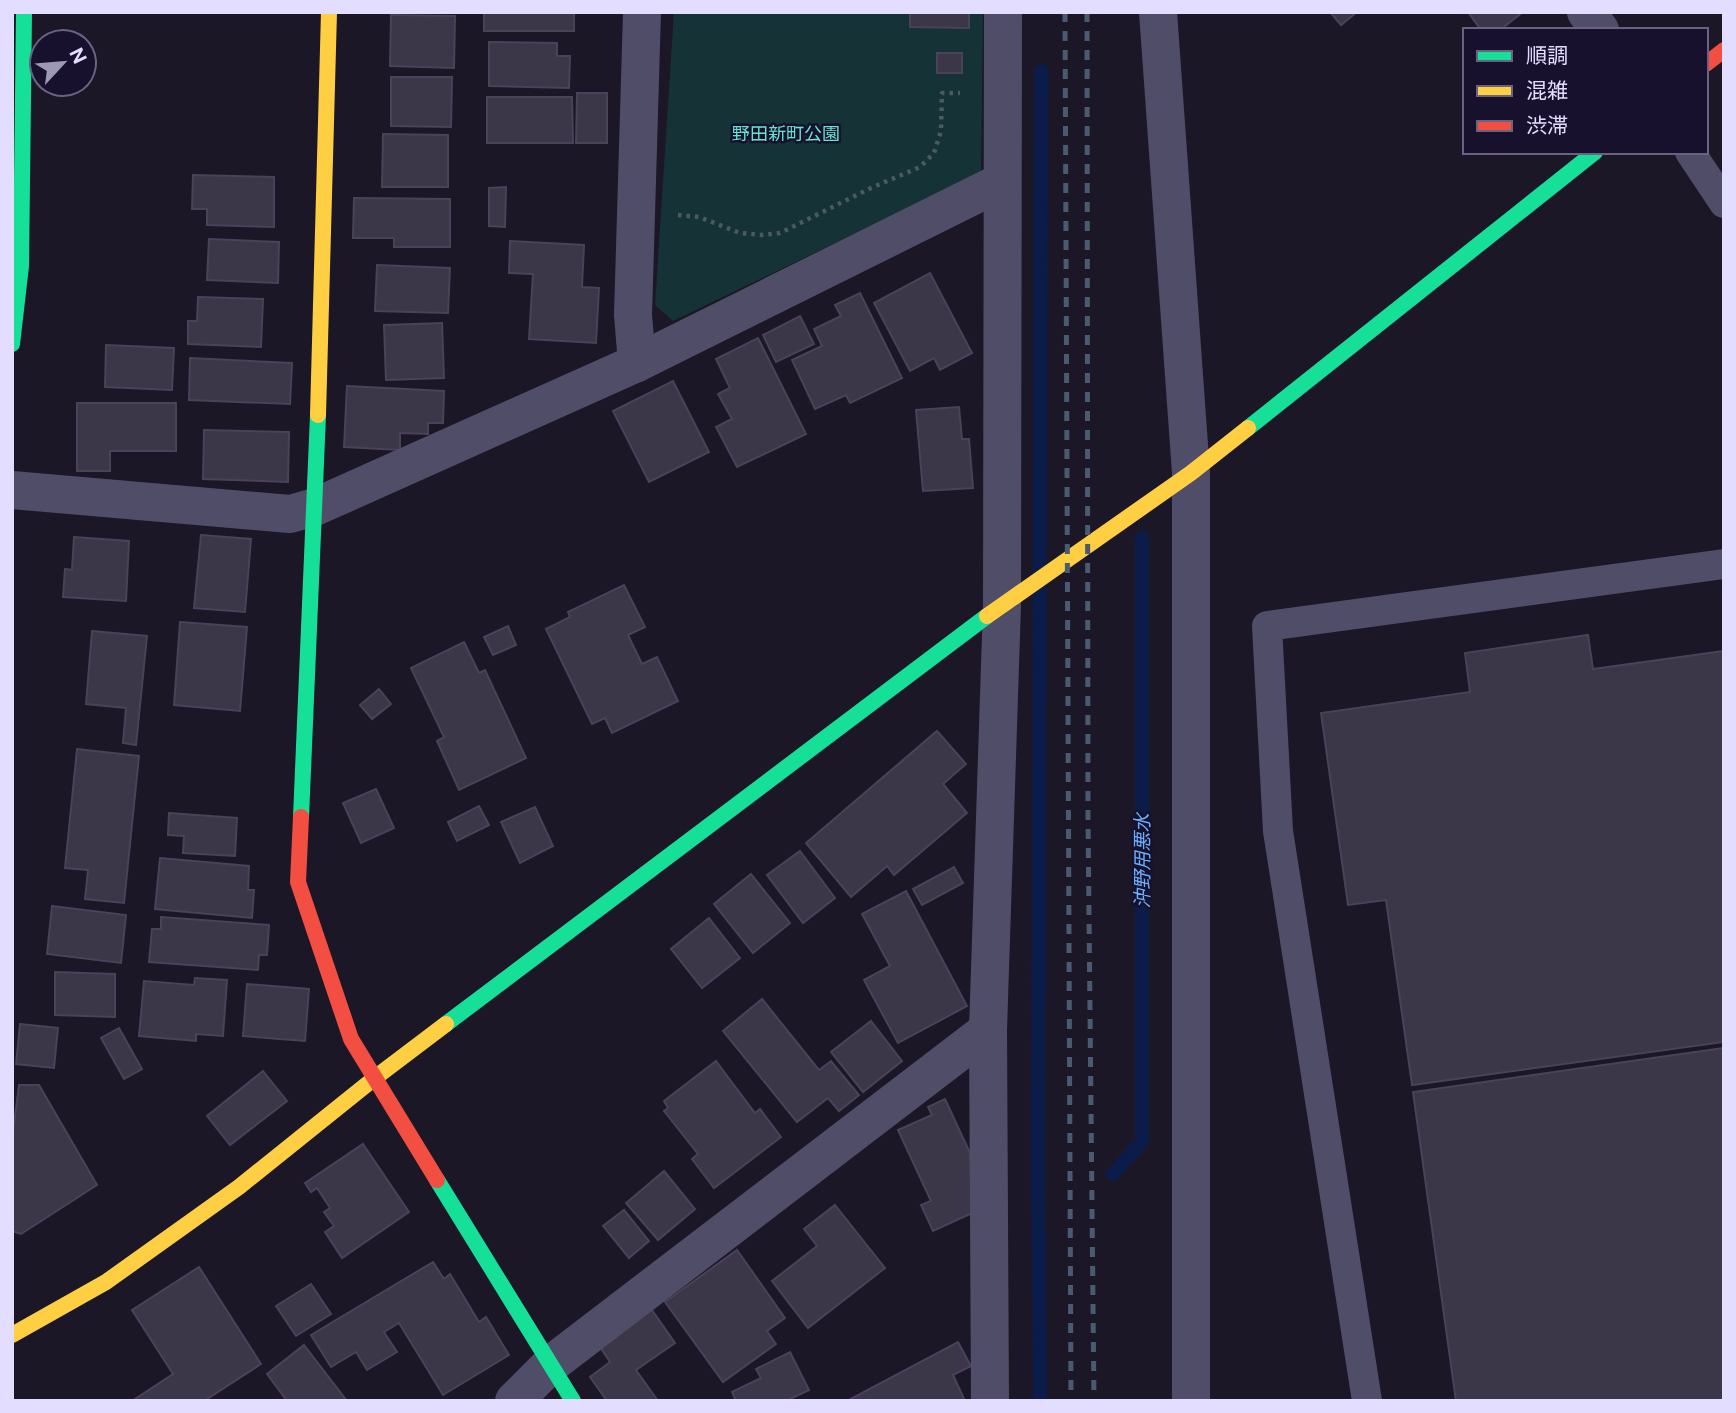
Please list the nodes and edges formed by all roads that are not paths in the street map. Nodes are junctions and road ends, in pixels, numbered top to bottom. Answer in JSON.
{"nodes":[{"id":1,"x":24,"y":12,"type":"edge"},
{"id":2,"x":329,"y":12,"type":"edge"},
{"id":3,"x":642,"y":12,"type":"edge"},
{"id":4,"x":1003,"y":12,"type":"edge"},
{"id":5,"x":1158,"y":12,"type":"edge"},
{"id":6,"x":1586,"y":12,"type":"edge"},
{"id":7,"x":1598,"y":28,"type":"edge"},
{"id":8,"x":1724,"y":50,"type":"edge"},
{"id":9,"x":1708,"y":62,"type":"edge"},
{"id":10,"x":1592,"y":154,"type":"edge"},
{"id":11,"x":1691,"y":154,"type":"edge"},
{"id":12,"x":1001,"y":182,"type":"junction"},
{"id":13,"x":1724,"y":203,"type":"edge"},
{"id":14,"x":17,"y":259,"type":"edge"},
{"id":15,"x":12,"y":344,"type":"edge"},
{"id":16,"x":637,"y":363,"type":"junction"},
{"id":17,"x":1191,"y":473,"type":"junction"},
{"id":18,"x":12,"y":491,"type":"edge"},
{"id":19,"x":315,"y":507,"type":"junction"},
{"id":20,"x":1724,"y":564,"type":"edge"},
{"id":21,"x":1002,"y":605,"type":"junction"},
{"id":22,"x":988,"y":1030,"type":"junction"},
{"id":23,"x":376,"y":1077,"type":"junction"},
{"id":24,"x":12,"y":1335,"type":"edge"},
{"id":25,"x":550,"y":1364,"type":"junction"},
{"id":26,"x":514,"y":1401,"type":"edge"},
{"id":27,"x":573,"y":1401,"type":"edge"},
{"id":28,"x":990,"y":1401,"type":"edge"},
{"id":29,"x":1191,"y":1401,"type":"edge"},
{"id":30,"x":1367,"y":1401,"type":"edge"}],
"edges":[{"from":1,"to":14,"type":"street"},
{"from":2,"to":19,"type":"street"},
{"from":3,"to":16,"type":"street"},
{"from":4,"to":12,"type":"street"},
{"from":5,"to":17,"type":"street"},
{"from":6,"to":7,"type":"street"},
{"from":8,"to":9,"type":"street"},
{"from":10,"to":17,"type":"street"},
{"from":11,"to":13,"type":"lane"},
{"from":12,"to":16,"type":"street"},
{"from":12,"to":21,"type":"street"},
{"from":14,"to":15,"type":"street"},
{"from":16,"to":19,"type":"street"},
{"from":17,"to":21,"type":"street"},
{"from":17,"to":29,"type":"street"},
{"from":18,"to":19,"type":"street"},
{"from":19,"to":23,"type":"street"},
{"from":20,"to":30,"type":"lane"},
{"from":21,"to":22,"type":"street"},
{"from":21,"to":23,"type":"street"},
{"from":22,"to":25,"type":"street"},
{"from":22,"to":28,"type":"street"},
{"from":23,"to":24,"type":"street"},
{"from":23,"to":25,"type":"street"},
{"from":25,"to":26,"type":"street"},
{"from":25,"to":27,"type":"street"}]}
